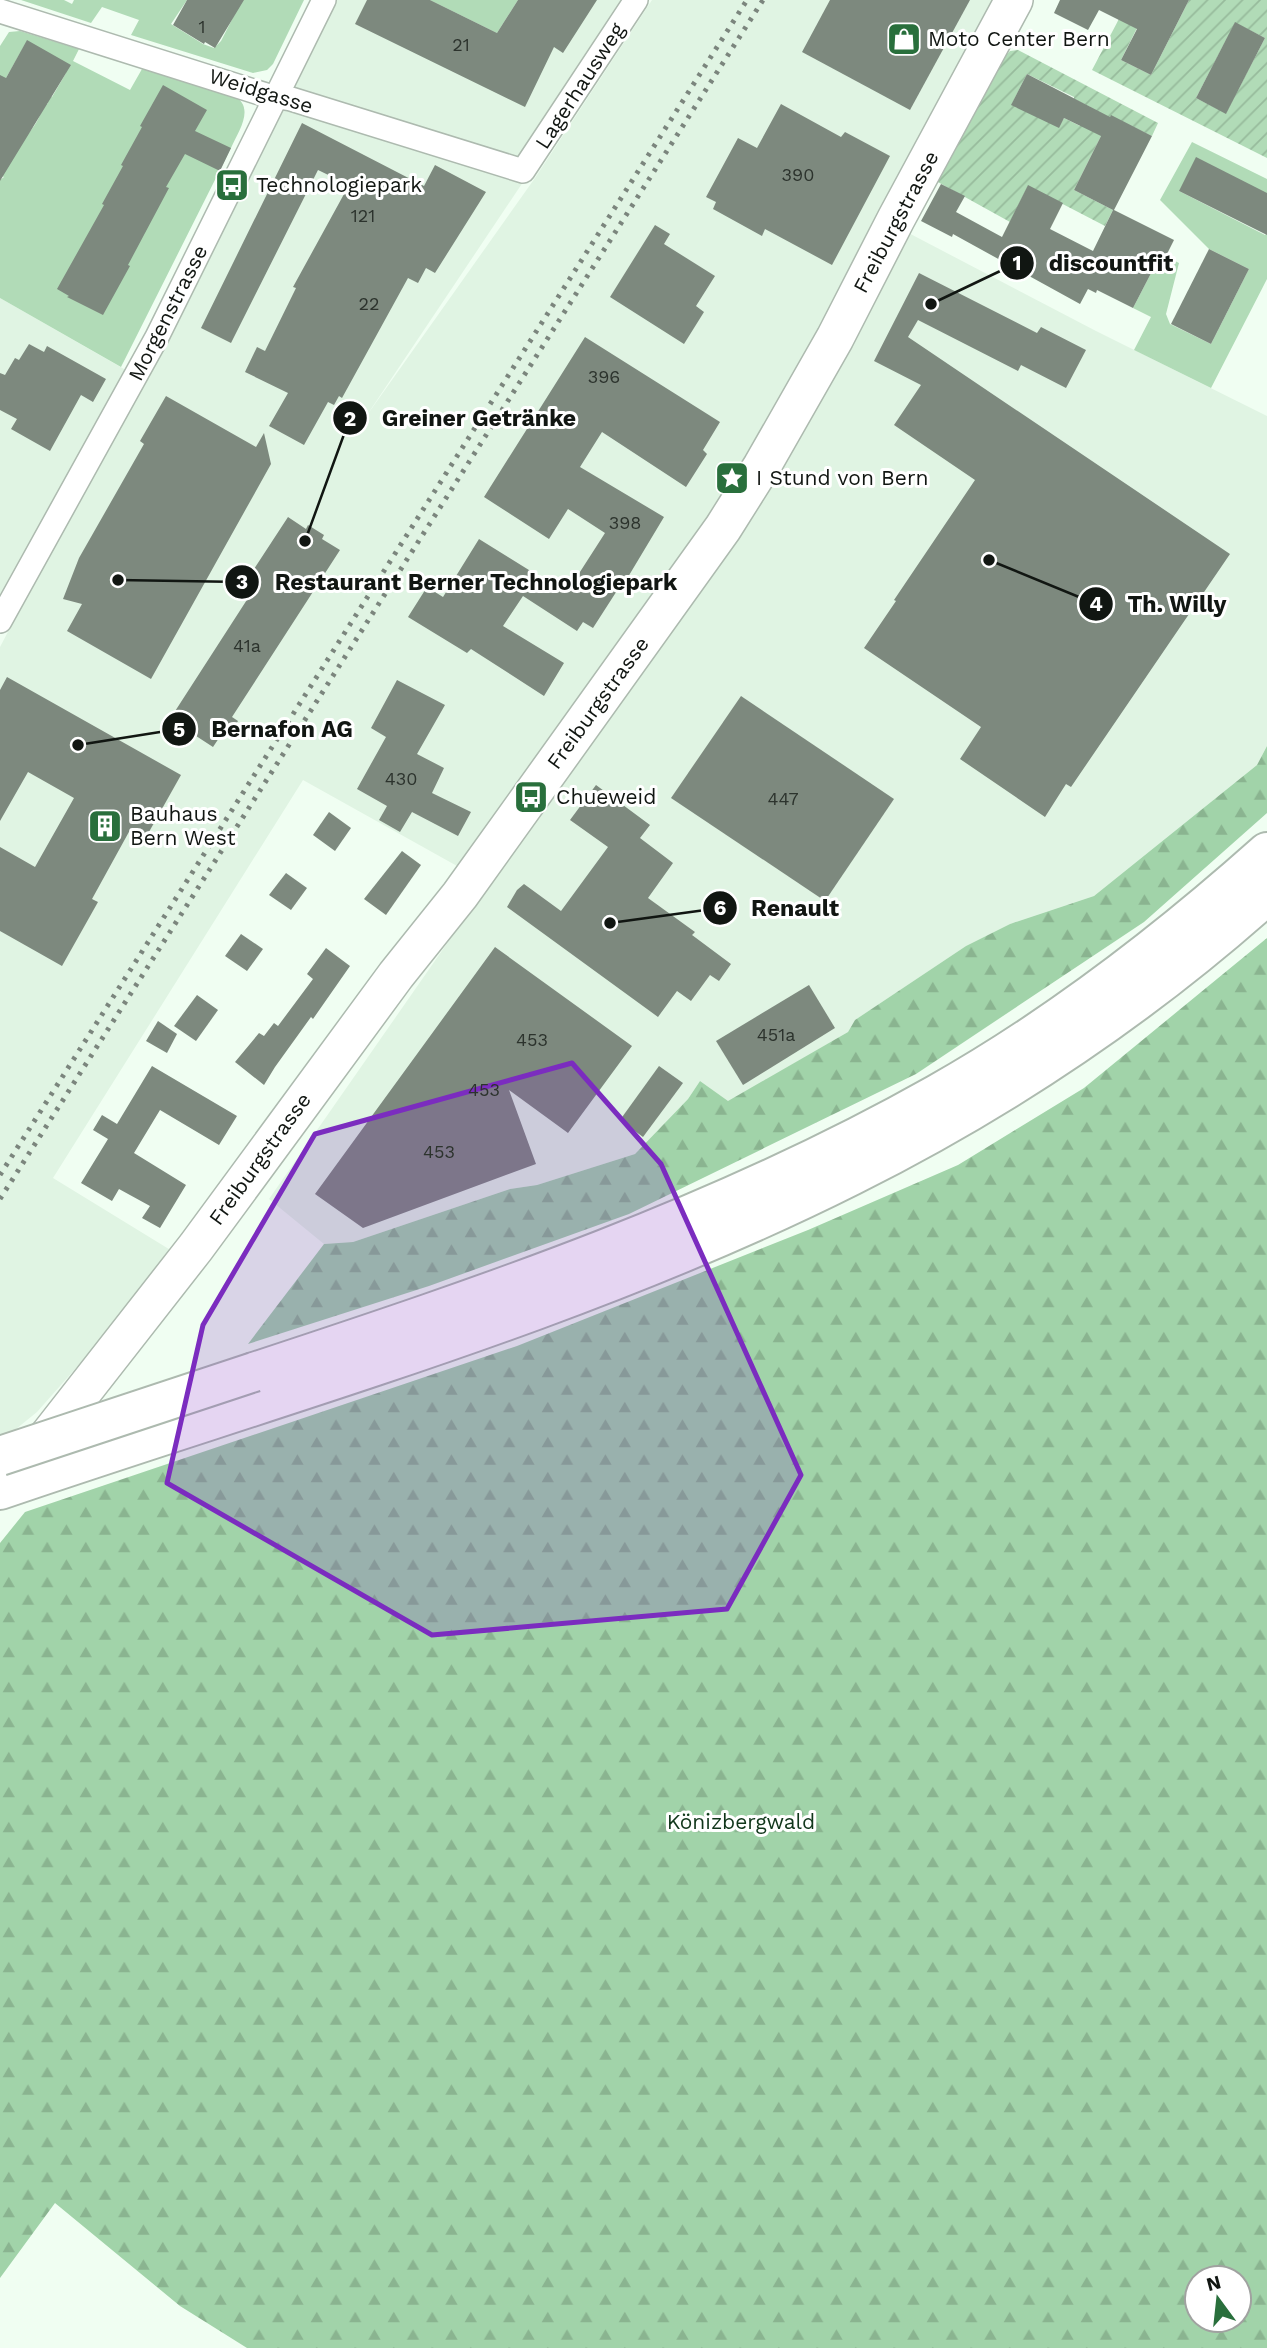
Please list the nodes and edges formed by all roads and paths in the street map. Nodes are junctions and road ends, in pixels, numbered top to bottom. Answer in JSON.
{"nodes":[{"id":1,"x":324,"y":0,"type":"edge"},
{"id":2,"x":636,"y":0,"type":"edge"},
{"id":3,"x":1014,"y":0,"type":"edge"},
{"id":4,"x":0,"y":10,"type":"edge"},
{"id":5,"x":276,"y":96,"type":"junction"},
{"id":6,"x":523,"y":171,"type":"joint"},
{"id":7,"x":0,"y":621,"type":"edge"},
{"id":8,"x":1267,"y":852,"type":"edge"},
{"id":9,"x":1267,"y":895,"type":"edge"},
{"id":10,"x":0,"y":1456,"type":"edge"},
{"id":11,"x":0,"y":1488,"type":"edge"}],
"edges":[{"from":1,"to":5,"type":"street","name":"Morgenstrasse"},
{"from":2,"to":6,"type":"street","name":"Lagerhausweg"},
{"from":3,"to":11,"type":"main road","name":"Freiburgstrasse"},
{"from":4,"to":5,"type":"street","name":"Weidgasse"},
{"from":5,"to":6,"type":"street","name":"Weidgasse"},
{"from":5,"to":7,"type":"street","name":"Morgenstrasse"},
{"from":8,"to":10,"type":"highway","bridge":true},
{"from":9,"to":11,"type":"highway"}]}
